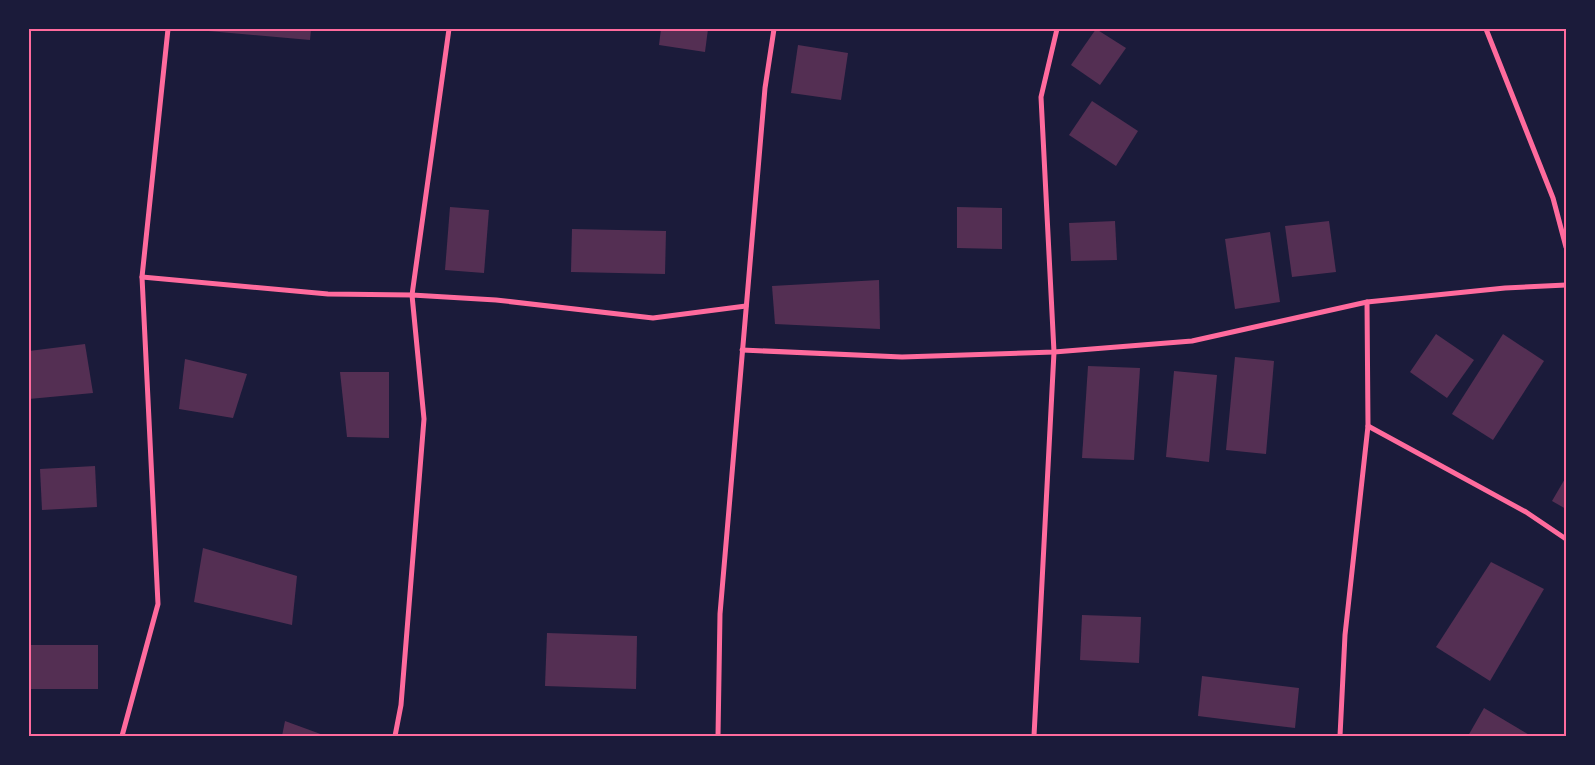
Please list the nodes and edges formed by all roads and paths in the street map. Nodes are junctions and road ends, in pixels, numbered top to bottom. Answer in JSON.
{"nodes":[{"id":1,"x":168,"y":29,"type":"edge"},
{"id":2,"x":449,"y":29,"type":"edge"},
{"id":3,"x":774,"y":29,"type":"edge"},
{"id":4,"x":1056,"y":29,"type":"edge"},
{"id":5,"x":1486,"y":29,"type":"edge"},
{"id":6,"x":1566,"y":247,"type":"edge"},
{"id":7,"x":142,"y":277,"type":"junction"},
{"id":8,"x":1566,"y":285,"type":"edge"},
{"id":9,"x":412,"y":295,"type":"junction"},
{"id":10,"x":1367,"y":302,"type":"junction"},
{"id":11,"x":746,"y":306,"type":"junction"},
{"id":12,"x":742,"y":350,"type":"junction"},
{"id":13,"x":1054,"y":352,"type":"junction"},
{"id":14,"x":1368,"y":426,"type":"junction"},
{"id":15,"x":1566,"y":539,"type":"edge"},
{"id":16,"x":122,"y":736,"type":"edge"},
{"id":17,"x":395,"y":736,"type":"edge"},
{"id":18,"x":718,"y":736,"type":"edge"},
{"id":19,"x":1034,"y":736,"type":"edge"},
{"id":20,"x":1340,"y":736,"type":"edge"}],
"edges":[{"from":1,"to":7,"type":"street"},
{"from":2,"to":9,"type":"street"},
{"from":3,"to":11,"type":"street"},
{"from":4,"to":13,"type":"street"},
{"from":5,"to":6,"type":"street"},
{"from":7,"to":9,"type":"street"},
{"from":7,"to":16,"type":"street"},
{"from":8,"to":10,"type":"street"},
{"from":9,"to":11,"type":"street"},
{"from":9,"to":17,"type":"street"},
{"from":10,"to":13,"type":"street"},
{"from":10,"to":14,"type":"street"},
{"from":11,"to":12,"type":"street"},
{"from":12,"to":13,"type":"street"},
{"from":12,"to":18,"type":"street"},
{"from":13,"to":19,"type":"street"},
{"from":14,"to":15,"type":"street"},
{"from":14,"to":20,"type":"street"}]}
